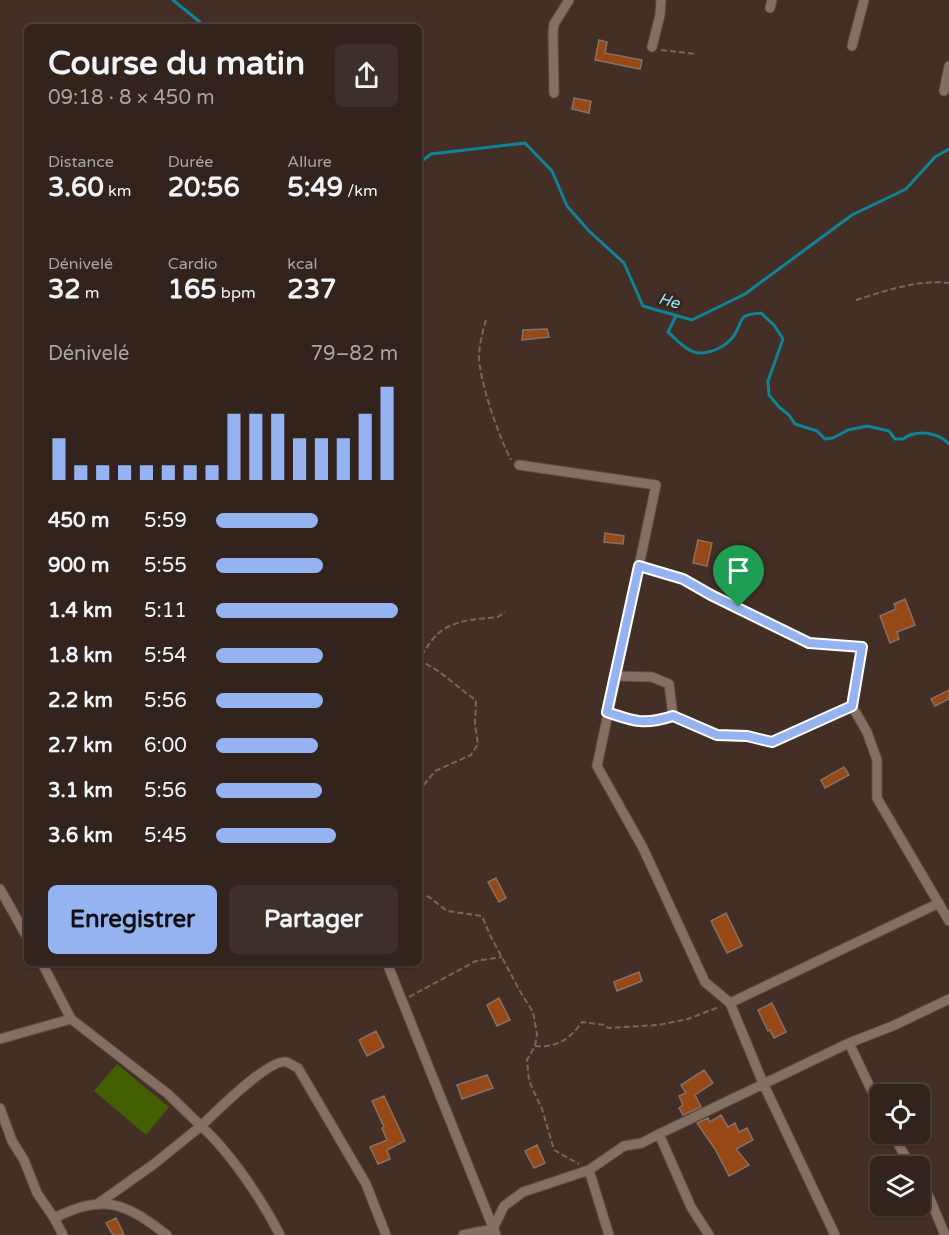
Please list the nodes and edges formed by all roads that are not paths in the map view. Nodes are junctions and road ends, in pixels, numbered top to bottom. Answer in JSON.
{"nodes":[{"id":1,"x":569,"y":0,"type":"edge"},
{"id":2,"x":662,"y":0,"type":"edge"},
{"id":3,"x":864,"y":0,"type":"edge"},
{"id":4,"x":852,"y":46,"type":"dead end"},
{"id":5,"x":652,"y":47,"type":"road end"},
{"id":6,"x":949,"y":66,"type":"edge"},
{"id":7,"x":944,"y":91,"type":"dead end"},
{"id":8,"x":554,"y":93,"type":"dead end"},
{"id":9,"x":519,"y":465,"type":"road end"},
{"id":10,"x":639,"y":566,"type":"junction"},
{"id":11,"x":615,"y":676,"type":"junction"},
{"id":12,"x":852,"y":706,"type":"junction"},
{"id":13,"x":0,"y":890,"type":"edge"},
{"id":14,"x":939,"y":903,"type":"junction"},
{"id":15,"x":949,"y":921,"type":"edge"},
{"id":16,"x":24,"y":932,"type":"edge"},
{"id":17,"x":44,"y":966,"type":"edge"},
{"id":18,"x":388,"y":966,"type":"edge"},
{"id":19,"x":949,"y":999,"type":"edge"},
{"id":20,"x":730,"y":1003,"type":"junction"},
{"id":21,"x":70,"y":1019,"type":"junction"},
{"id":22,"x":0,"y":1039,"type":"edge"},
{"id":23,"x":849,"y":1043,"type":"junction"},
{"id":24,"x":763,"y":1083,"type":"junction"},
{"id":25,"x":870,"y":1087,"type":"edge"},
{"id":26,"x":0,"y":1108,"type":"edge"},
{"id":27,"x":201,"y":1126,"type":"junction"},
{"id":28,"x":659,"y":1134,"type":"junction"},
{"id":29,"x":589,"y":1170,"type":"junction"},
{"id":30,"x":930,"y":1198,"type":"edge"},
{"id":31,"x":99,"y":1203,"type":"junction"},
{"id":32,"x":54,"y":1218,"type":"junction"},
{"id":33,"x":495,"y":1232,"type":"edge"},
{"id":34,"x":63,"y":1235,"type":"edge"},
{"id":35,"x":167,"y":1235,"type":"edge"},
{"id":36,"x":280,"y":1235,"type":"edge"},
{"id":37,"x":386,"y":1235,"type":"edge"},
{"id":38,"x":463,"y":1235,"type":"edge"},
{"id":39,"x":609,"y":1235,"type":"edge"},
{"id":40,"x":709,"y":1235,"type":"edge"},
{"id":41,"x":835,"y":1235,"type":"edge"},
{"id":42,"x":945,"y":1235,"type":"edge"}],
"edges":[{"from":1,"to":8,"type":"street"},
{"from":2,"to":5,"type":"street"},
{"from":3,"to":4,"type":"street"},
{"from":6,"to":7,"type":"street"},
{"from":9,"to":10,"type":"street"},
{"from":10,"to":11,"type":"street"},
{"from":10,"to":12,"type":"street"},
{"from":11,"to":12,"type":"street"},
{"from":11,"to":20,"type":"street"},
{"from":12,"to":14,"type":"street"},
{"from":13,"to":16,"type":"street"},
{"from":14,"to":15,"type":"street"},
{"from":14,"to":20,"type":"street"},
{"from":17,"to":21,"type":"street"},
{"from":18,"to":33,"type":"street"},
{"from":19,"to":23,"type":"street"},
{"from":20,"to":24,"type":"street"},
{"from":21,"to":22,"type":"street"},
{"from":21,"to":27,"type":"street"},
{"from":23,"to":24,"type":"street"},
{"from":23,"to":25,"type":"street"},
{"from":24,"to":28,"type":"street"},
{"from":24,"to":41,"type":"street"},
{"from":26,"to":32,"type":"street"},
{"from":27,"to":31,"type":"street"},
{"from":27,"to":36,"type":"street"},
{"from":27,"to":37,"type":"street"},
{"from":28,"to":29,"type":"street"},
{"from":28,"to":40,"type":"street"},
{"from":29,"to":33,"type":"street"},
{"from":29,"to":39,"type":"street"},
{"from":30,"to":42,"type":"street"},
{"from":31,"to":32,"type":"street"},
{"from":31,"to":35,"type":"street"},
{"from":32,"to":34,"type":"street"},
{"from":33,"to":38,"type":"street"}]}
